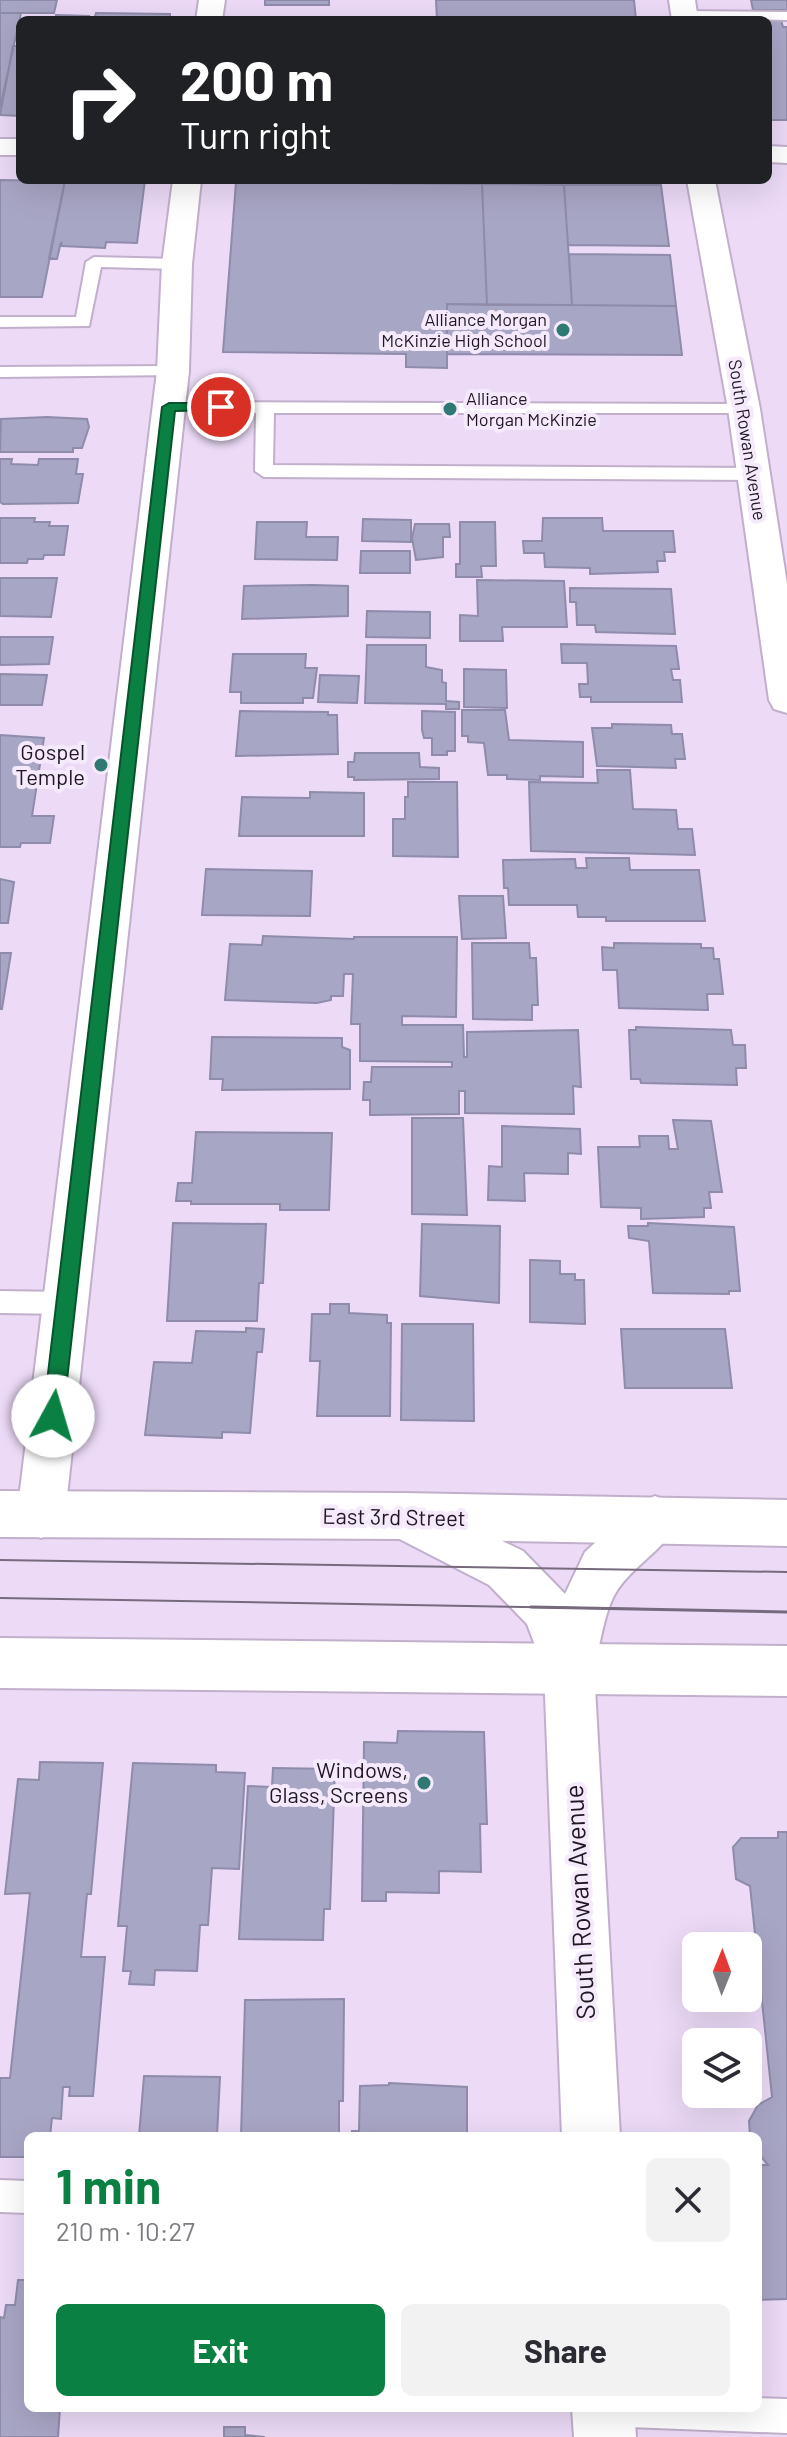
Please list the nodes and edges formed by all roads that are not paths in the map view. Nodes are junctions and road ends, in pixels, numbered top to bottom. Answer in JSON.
{"nodes":[{"id":1,"x":684,"y":12,"type":"edge"},
{"id":2,"x":787,"y":16,"type":"edge"},
{"id":3,"x":187,"y":184,"type":"edge"},
{"id":4,"x":702,"y":184,"type":"edge"},
{"id":5,"x":177,"y":264,"type":"junction"},
{"id":6,"x":0,"y":322,"type":"edge"},
{"id":7,"x":0,"y":372,"type":"edge"},
{"id":8,"x":171,"y":389,"type":"junction"},
{"id":9,"x":265,"y":408,"type":"junction"},
{"id":10,"x":744,"y":409,"type":"junction"},
{"id":11,"x":753,"y":474,"type":"junction"},
{"id":12,"x":787,"y":700,"type":"edge"},
{"id":13,"x":0,"y":1302,"type":"edge"},
{"id":14,"x":66,"y":1303,"type":"junction"},
{"id":15,"x":20,"y":1515,"type":"edge"},
{"id":16,"x":403,"y":1516,"type":"junction"},
{"id":17,"x":655,"y":1519,"type":"junction"},
{"id":18,"x":787,"y":1523,"type":"edge"},
{"id":19,"x":0,"y":1663,"type":"edge"},
{"id":20,"x":569,"y":1669,"type":"junction"},
{"id":21,"x":787,"y":1671,"type":"edge"},
{"id":22,"x":591,"y":2132,"type":"edge"},
{"id":23,"x":0,"y":2196,"type":"edge"},
{"id":24,"x":24,"y":2197,"type":"edge"},
{"id":25,"x":603,"y":2412,"type":"edge"},
{"id":26,"x":695,"y":2412,"type":"edge"},
{"id":27,"x":787,"y":2416,"type":"edge"},
{"id":28,"x":605,"y":2437,"type":"edge"}],
"edges":[{"from":1,"to":2,"type":"lane"},
{"from":3,"to":5,"type":"street"},
{"from":4,"to":10,"type":"street","name":"South Rowan Avenue"},
{"from":5,"to":6,"type":"lane"},
{"from":5,"to":8,"type":"street"},
{"from":7,"to":8,"type":"lane"},
{"from":8,"to":9,"type":"lane"},
{"from":8,"to":14,"type":"street"},
{"from":9,"to":10,"type":"lane"},
{"from":9,"to":11,"type":"lane"},
{"from":10,"to":11,"type":"street","name":"South Rowan Avenue"},
{"from":11,"to":12,"type":"street","name":"South Rowan Avenue"},
{"from":13,"to":14,"type":"lane"},
{"from":14,"to":15,"type":"street"},
{"from":15,"to":16,"type":"street","name":"East 3rd Street"},
{"from":16,"to":17,"type":"street","name":"East 3rd Street"},
{"from":16,"to":20,"type":"street"},
{"from":17,"to":18,"type":"street","name":"East 3rd Street"},
{"from":17,"to":20,"type":"street"},
{"from":19,"to":20,"type":"street"},
{"from":20,"to":21,"type":"street"},
{"from":20,"to":22,"type":"street","name":"South Rowan Avenue"},
{"from":23,"to":24,"type":"lane"},
{"from":25,"to":28,"type":"street"},
{"from":26,"to":27,"type":"lane"}]}
